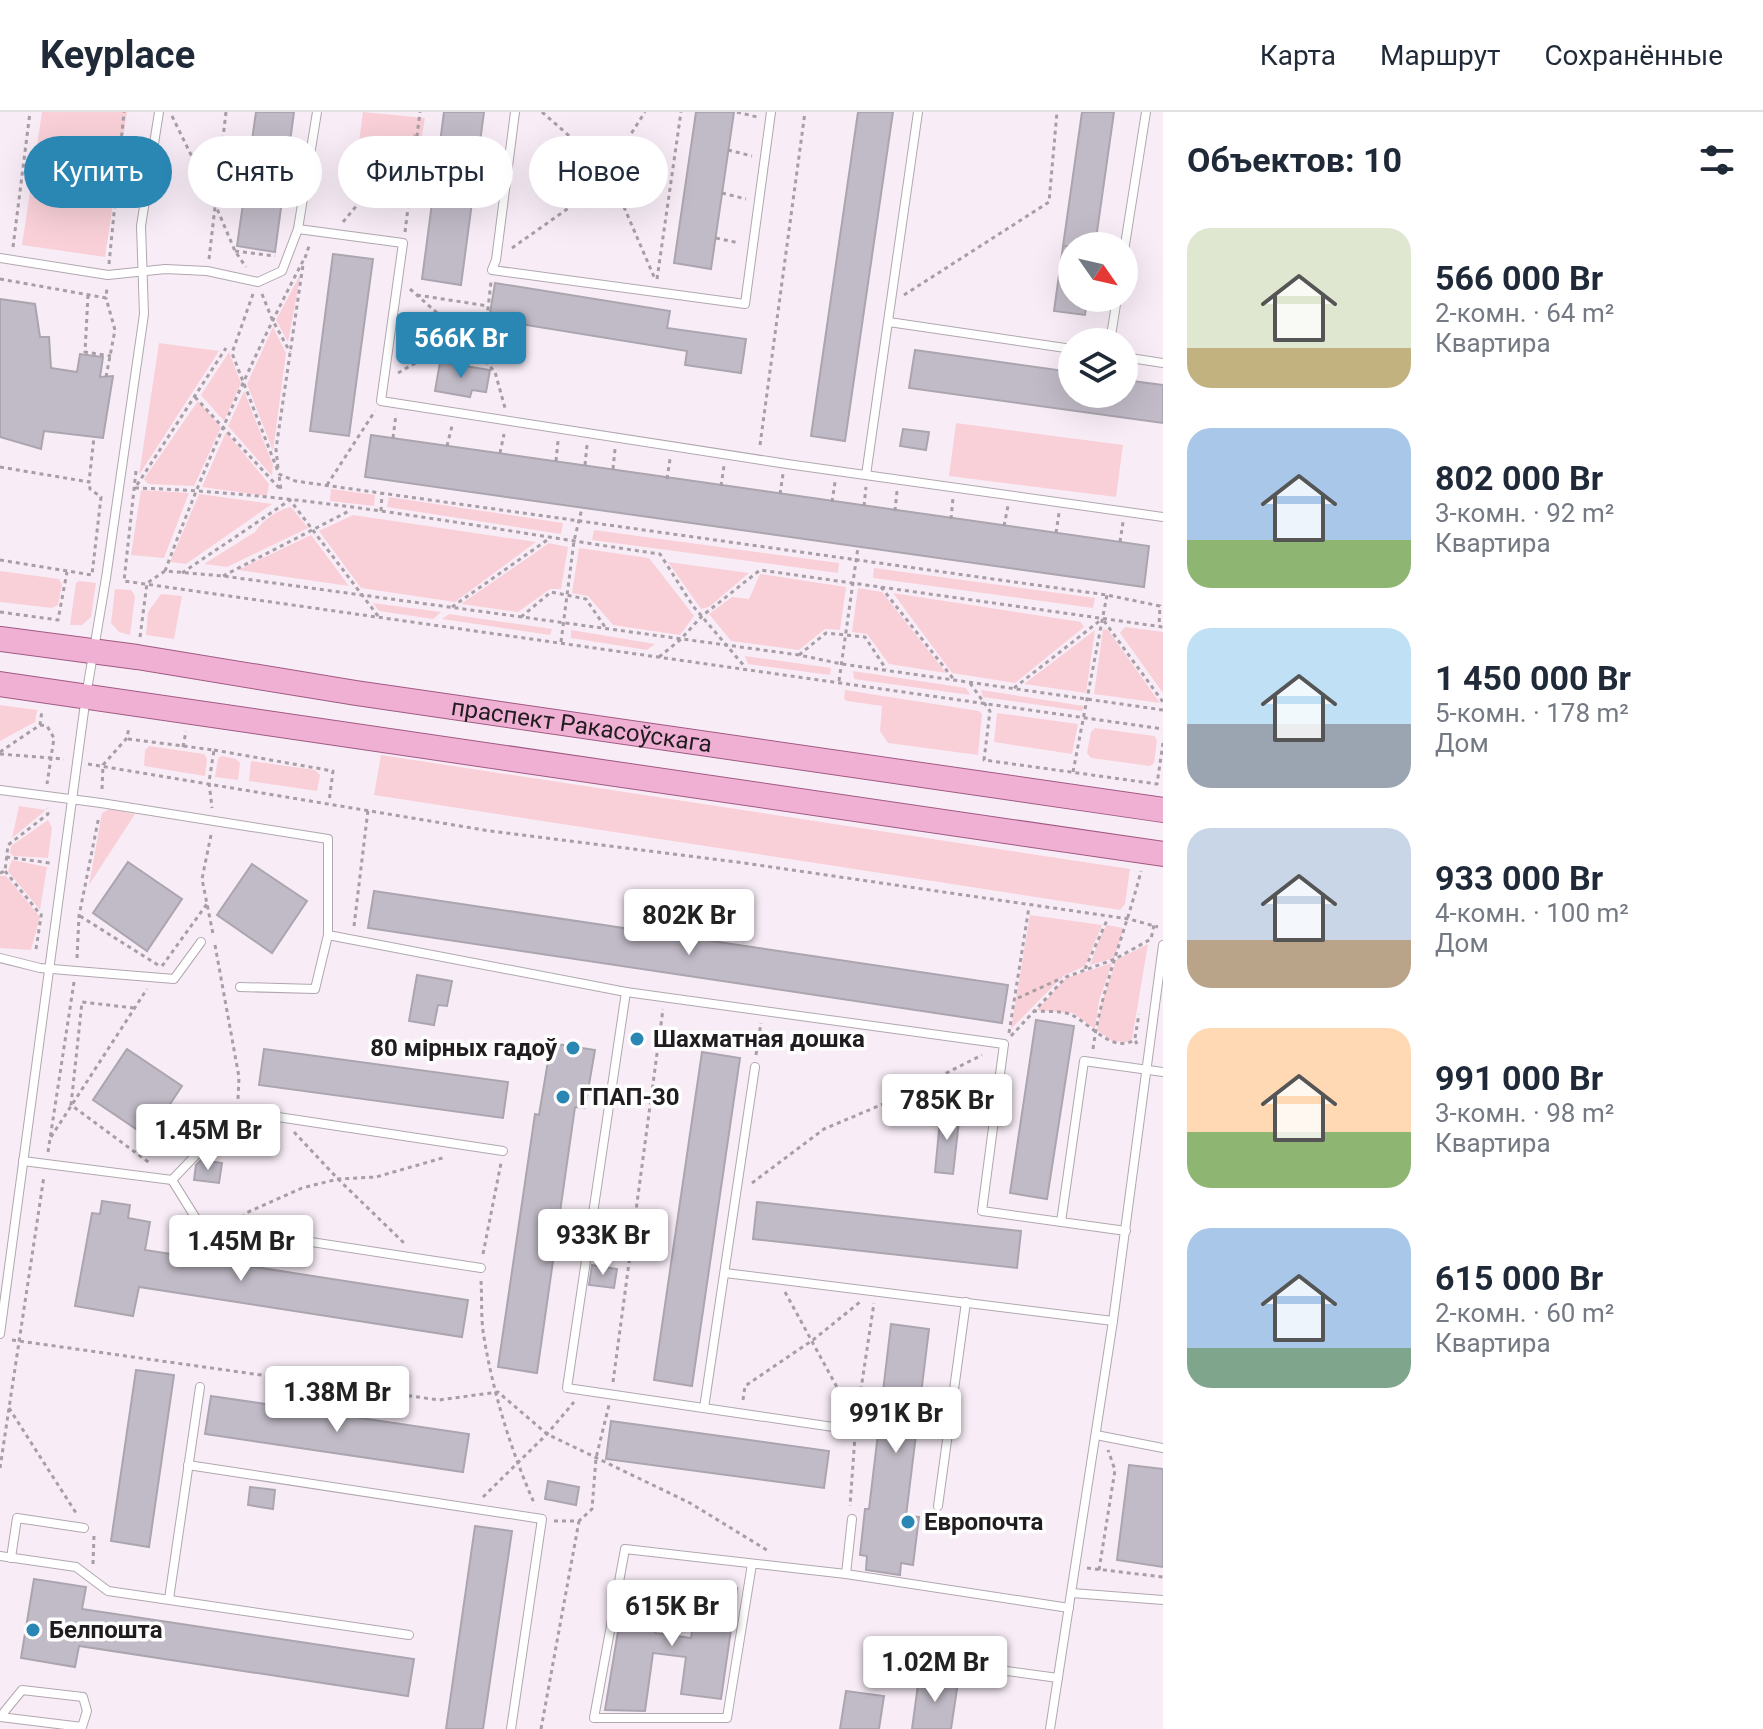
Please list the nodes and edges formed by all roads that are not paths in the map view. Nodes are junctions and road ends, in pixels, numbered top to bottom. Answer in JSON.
{"nodes":[{"id":1,"x":159,"y":112,"type":"edge"},
{"id":2,"x":317,"y":112,"type":"edge"},
{"id":3,"x":515,"y":112,"type":"edge"},
{"id":4,"x":918,"y":112,"type":"edge"},
{"id":5,"x":1146,"y":112,"type":"edge"},
{"id":6,"x":771,"y":116,"type":"edge"},
{"id":7,"x":298,"y":229,"type":"junction"},
{"id":8,"x":1127,"y":232,"type":"edge"},
{"id":9,"x":0,"y":258,"type":"edge"},
{"id":10,"x":142,"y":272,"type":"junction"},
{"id":11,"x":889,"y":322,"type":"junction"},
{"id":12,"x":1058,"y":347,"type":"edge"},
{"id":13,"x":1138,"y":359,"type":"edge"},
{"id":14,"x":1163,"y":363,"type":"edge"},
{"id":15,"x":866,"y":479,"type":"junction"},
{"id":16,"x":1163,"y":517,"type":"edge"},
{"id":17,"x":0,"y":639,"type":"edge"},
{"id":18,"x":93,"y":652,"type":"junction"},
{"id":19,"x":0,"y":684,"type":"edge"},
{"id":20,"x":86,"y":696,"type":"junction"},
{"id":21,"x":0,"y":790,"type":"edge"},
{"id":22,"x":73,"y":799,"type":"junction"},
{"id":23,"x":1163,"y":810,"type":"edge"},
{"id":24,"x":1163,"y":854,"type":"edge"},
{"id":25,"x":328,"y":935,"type":"junction"},
{"id":26,"x":201,"y":942,"type":"dead end"},
{"id":27,"x":1163,"y":945,"type":"edge"},
{"id":28,"x":0,"y":958,"type":"edge"},
{"id":29,"x":49,"y":969,"type":"junction"},
{"id":30,"x":240,"y":987,"type":"dead end"},
{"id":31,"x":626,"y":992,"type":"junction"},
{"id":32,"x":755,"y":1067,"type":"road end"},
{"id":33,"x":1141,"y":1069,"type":"junction"},
{"id":34,"x":1163,"y":1072,"type":"edge"},
{"id":35,"x":503,"y":1151,"type":"road end"},
{"id":36,"x":23,"y":1161,"type":"junction"},
{"id":37,"x":172,"y":1180,"type":"junction"},
{"id":38,"x":1061,"y":1222,"type":"junction"},
{"id":39,"x":1126,"y":1231,"type":"junction"},
{"id":40,"x":481,"y":1268,"type":"road end"},
{"id":41,"x":725,"y":1273,"type":"junction"},
{"id":42,"x":966,"y":1302,"type":"junction"},
{"id":43,"x":1113,"y":1321,"type":"junction"},
{"id":44,"x":0,"y":1334,"type":"edge"},
{"id":45,"x":200,"y":1387,"type":"dead end"},
{"id":46,"x":704,"y":1408,"type":"junction"},
{"id":47,"x":840,"y":1428,"type":"dead end"},
{"id":48,"x":1100,"y":1436,"type":"junction"},
{"id":49,"x":1163,"y":1448,"type":"edge"},
{"id":50,"x":188,"y":1465,"type":"junction"},
{"id":51,"x":938,"y":1506,"type":"dead end"},
{"id":52,"x":852,"y":1519,"type":"road end"},
{"id":53,"x":84,"y":1528,"type":"dead end"},
{"id":54,"x":0,"y":1556,"type":"edge"},
{"id":55,"x":11,"y":1558,"type":"junction"},
{"id":56,"x":752,"y":1564,"type":"junction"},
{"id":57,"x":846,"y":1574,"type":"junction"},
{"id":58,"x":1072,"y":1593,"type":"junction"},
{"id":59,"x":169,"y":1599,"type":"junction"},
{"id":60,"x":1163,"y":1600,"type":"edge"},
{"id":61,"x":1069,"y":1608,"type":"junction"},
{"id":62,"x":409,"y":1635,"type":"dead end"},
{"id":63,"x":963,"y":1665,"type":"dead end"},
{"id":64,"x":1058,"y":1678,"type":"junction"},
{"id":65,"x":0,"y":1717,"type":"edge"},
{"id":66,"x":511,"y":1729,"type":"edge"},
{"id":67,"x":1050,"y":1729,"type":"edge"}],
"edges":[{"from":1,"to":10,"type":"lane"},
{"from":2,"to":7,"type":"lane"},
{"from":3,"to":6,"type":"lane"},
{"from":4,"to":11,"type":"lane"},
{"from":5,"to":8,"type":"lane"},
{"from":7,"to":10,"type":"lane"},
{"from":7,"to":15,"type":"lane"},
{"from":9,"to":10,"type":"lane"},
{"from":10,"to":18,"type":"lane"},
{"from":11,"to":12,"type":"lane"},
{"from":11,"to":15,"type":"lane"},
{"from":13,"to":14,"type":"lane"},
{"from":15,"to":16,"type":"lane"},
{"from":17,"to":18,"type":"main road","name":"праспект Ракасоўскага"},
{"from":18,"to":20,"type":"lane"},
{"from":18,"to":23,"type":"main road","name":"праспект Ракасоўскага"},
{"from":19,"to":20,"type":"main road","name":"праспект Ракасоўскага"},
{"from":20,"to":22,"type":"lane"},
{"from":20,"to":24,"type":"main road","name":"праспект Ракасоўскага"},
{"from":21,"to":22,"type":"lane"},
{"from":22,"to":25,"type":"lane"},
{"from":22,"to":29,"type":"lane"},
{"from":25,"to":30,"type":"lane"},
{"from":25,"to":31,"type":"lane"},
{"from":26,"to":29,"type":"lane"},
{"from":27,"to":33,"type":"lane"},
{"from":28,"to":29,"type":"lane"},
{"from":29,"to":36,"type":"lane"},
{"from":31,"to":38,"type":"lane"},
{"from":31,"to":46,"type":"lane"},
{"from":32,"to":41,"type":"lane"},
{"from":33,"to":34,"type":"lane"},
{"from":33,"to":38,"type":"lane"},
{"from":33,"to":39,"type":"lane"},
{"from":35,"to":37,"type":"lane"},
{"from":36,"to":37,"type":"lane"},
{"from":36,"to":44,"type":"lane"},
{"from":37,"to":40,"type":"lane"},
{"from":38,"to":39,"type":"lane"},
{"from":39,"to":43,"type":"lane"},
{"from":41,"to":42,"type":"lane"},
{"from":41,"to":46,"type":"lane"},
{"from":42,"to":43,"type":"lane"},
{"from":42,"to":51,"type":"lane"},
{"from":43,"to":48,"type":"lane"},
{"from":45,"to":50,"type":"lane"},
{"from":46,"to":47,"type":"lane"},
{"from":48,"to":49,"type":"lane"},
{"from":48,"to":58,"type":"lane"},
{"from":50,"to":59,"type":"lane"},
{"from":50,"to":66,"type":"lane"},
{"from":52,"to":57,"type":"lane"},
{"from":53,"to":55,"type":"lane"},
{"from":54,"to":55,"type":"lane"},
{"from":55,"to":59,"type":"lane"},
{"from":56,"to":56,"type":"lane"},
{"from":56,"to":57,"type":"lane"},
{"from":57,"to":61,"type":"lane"},
{"from":58,"to":60,"type":"lane"},
{"from":58,"to":61,"type":"lane"},
{"from":59,"to":62,"type":"lane"},
{"from":61,"to":64,"type":"lane"},
{"from":63,"to":64,"type":"lane"},
{"from":64,"to":67,"type":"lane"},
{"from":65,"to":65,"type":"lane"}]}
